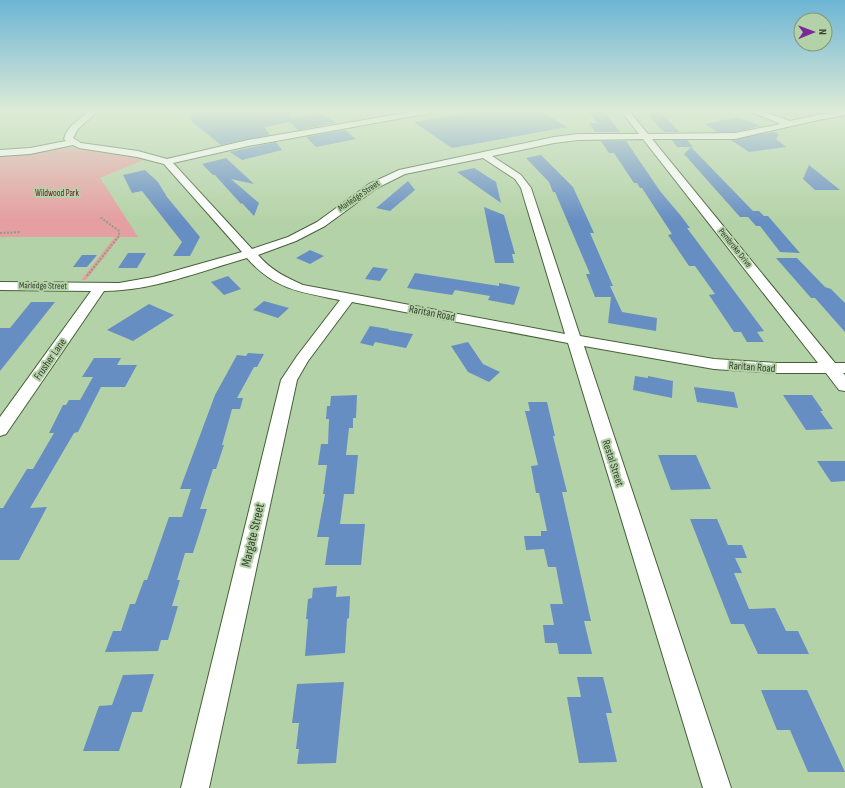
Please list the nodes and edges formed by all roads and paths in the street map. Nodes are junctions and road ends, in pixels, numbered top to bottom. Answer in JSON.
{"nodes":[{"id":1,"x":47,"y":148,"type":"edge"},
{"id":2,"x":93,"y":148,"type":"edge"},
{"id":3,"x":228,"y":148,"type":"edge"},
{"id":4,"x":519,"y":148,"type":"edge"},
{"id":5,"x":655,"y":148,"type":"edge"},
{"id":6,"x":0,"y":153,"type":"edge"},
{"id":7,"x":484,"y":155,"type":"junction"},
{"id":8,"x":167,"y":162,"type":"junction"},
{"id":9,"x":100,"y":217,"type":"dead end"},
{"id":10,"x":21,"y":232,"type":"dead end"},
{"id":11,"x":0,"y":233,"type":"edge"},
{"id":12,"x":248,"y":254,"type":"junction"},
{"id":13,"x":0,"y":286,"type":"edge"},
{"id":14,"x":78,"y":287,"type":"junction"},
{"id":15,"x":100,"y":287,"type":"junction"},
{"id":16,"x":348,"y":298,"type":"junction"},
{"id":17,"x":575,"y":340,"type":"junction"},
{"id":18,"x":831,"y":368,"type":"junction"},
{"id":19,"x":845,"y":368,"type":"edge"},
{"id":20,"x":845,"y":386,"type":"edge"},
{"id":21,"x":0,"y":430,"type":"edge"},
{"id":22,"x":195,"y":788,"type":"edge"},
{"id":23,"x":717,"y":788,"type":"edge"}],
"edges":[{"from":1,"to":6,"type":"street"},
{"from":2,"to":8,"type":"street"},
{"from":3,"to":8,"type":"street"},
{"from":4,"to":7,"type":"street","name":"Marledge Street"},
{"from":5,"to":18,"type":"street","name":"Pembroke Drive"},
{"from":7,"to":12,"type":"street","name":"Marledge Street"},
{"from":7,"to":17,"type":"street","name":"Restal Street"},
{"from":8,"to":12,"type":"street","name":"Raritan Road"},
{"from":9,"to":14,"type":"path"},
{"from":10,"to":11,"type":"path"},
{"from":12,"to":15,"type":"street","name":"Marledge Street"},
{"from":12,"to":16,"type":"street","name":"Raritan Road"},
{"from":13,"to":14,"type":"street","name":"Marledge Street"},
{"from":14,"to":15,"type":"street","name":"Marledge Street"},
{"from":15,"to":21,"type":"street","name":"Frusher Lane"},
{"from":16,"to":17,"type":"street","name":"Raritan Road"},
{"from":16,"to":22,"type":"street","name":"Margate Street"},
{"from":17,"to":18,"type":"street","name":"Raritan Road"},
{"from":17,"to":23,"type":"street","name":"Restal Street"},
{"from":18,"to":19,"type":"street","name":"Raritan Road"},
{"from":18,"to":20,"type":"street","name":"Pembroke Drive"}]}
